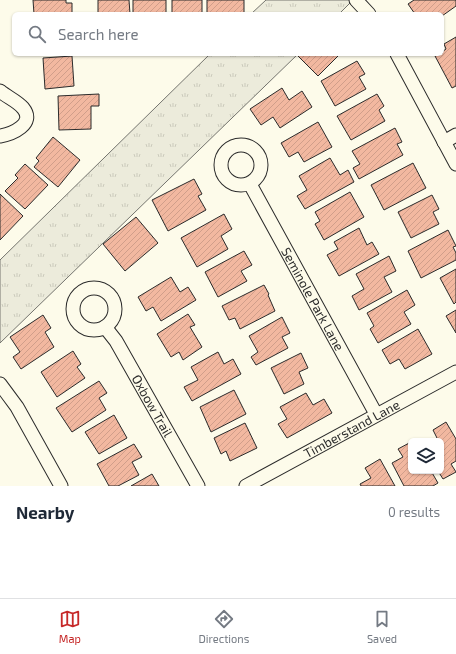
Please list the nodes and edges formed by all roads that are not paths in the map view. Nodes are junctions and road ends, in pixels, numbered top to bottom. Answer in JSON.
{"nodes":[{"id":1,"x":356,"y":0,"type":"edge"},
{"id":2,"x":367,"y":12,"type":"edge"},
{"id":3,"x":398,"y":56,"type":"edge"},
{"id":4,"x":0,"y":91,"type":"edge"},
{"id":5,"x":456,"y":135,"type":"edge"},
{"id":6,"x":0,"y":136,"type":"edge"},
{"id":7,"x":444,"y":142,"type":"junction"},
{"id":8,"x":456,"y":164,"type":"edge"},
{"id":9,"x":250,"y":184,"type":"dead end"},
{"id":10,"x":105,"y":327,"type":"dead end"},
{"id":11,"x":456,"y":372,"type":"edge"},
{"id":12,"x":0,"y":384,"type":"edge"},
{"id":13,"x":376,"y":414,"type":"junction"},
{"id":14,"x":61,"y":486,"type":"edge"},
{"id":15,"x":198,"y":486,"type":"edge"},
{"id":16,"x":246,"y":486,"type":"edge"}],
"edges":[{"from":1,"to":2,"type":"street"},
{"from":3,"to":7,"type":"street"},
{"from":4,"to":6,"type":"street"},
{"from":5,"to":7,"type":"street"},
{"from":7,"to":8,"type":"street"},
{"from":9,"to":13,"type":"street","name":"Seminole Park Lane"},
{"from":10,"to":15,"type":"street","name":"Oxbow Trail"},
{"from":11,"to":13,"type":"street","name":"Timberstand Lane"},
{"from":12,"to":14,"type":"street"},
{"from":13,"to":16,"type":"street","name":"Timberstand Lane"}]}
